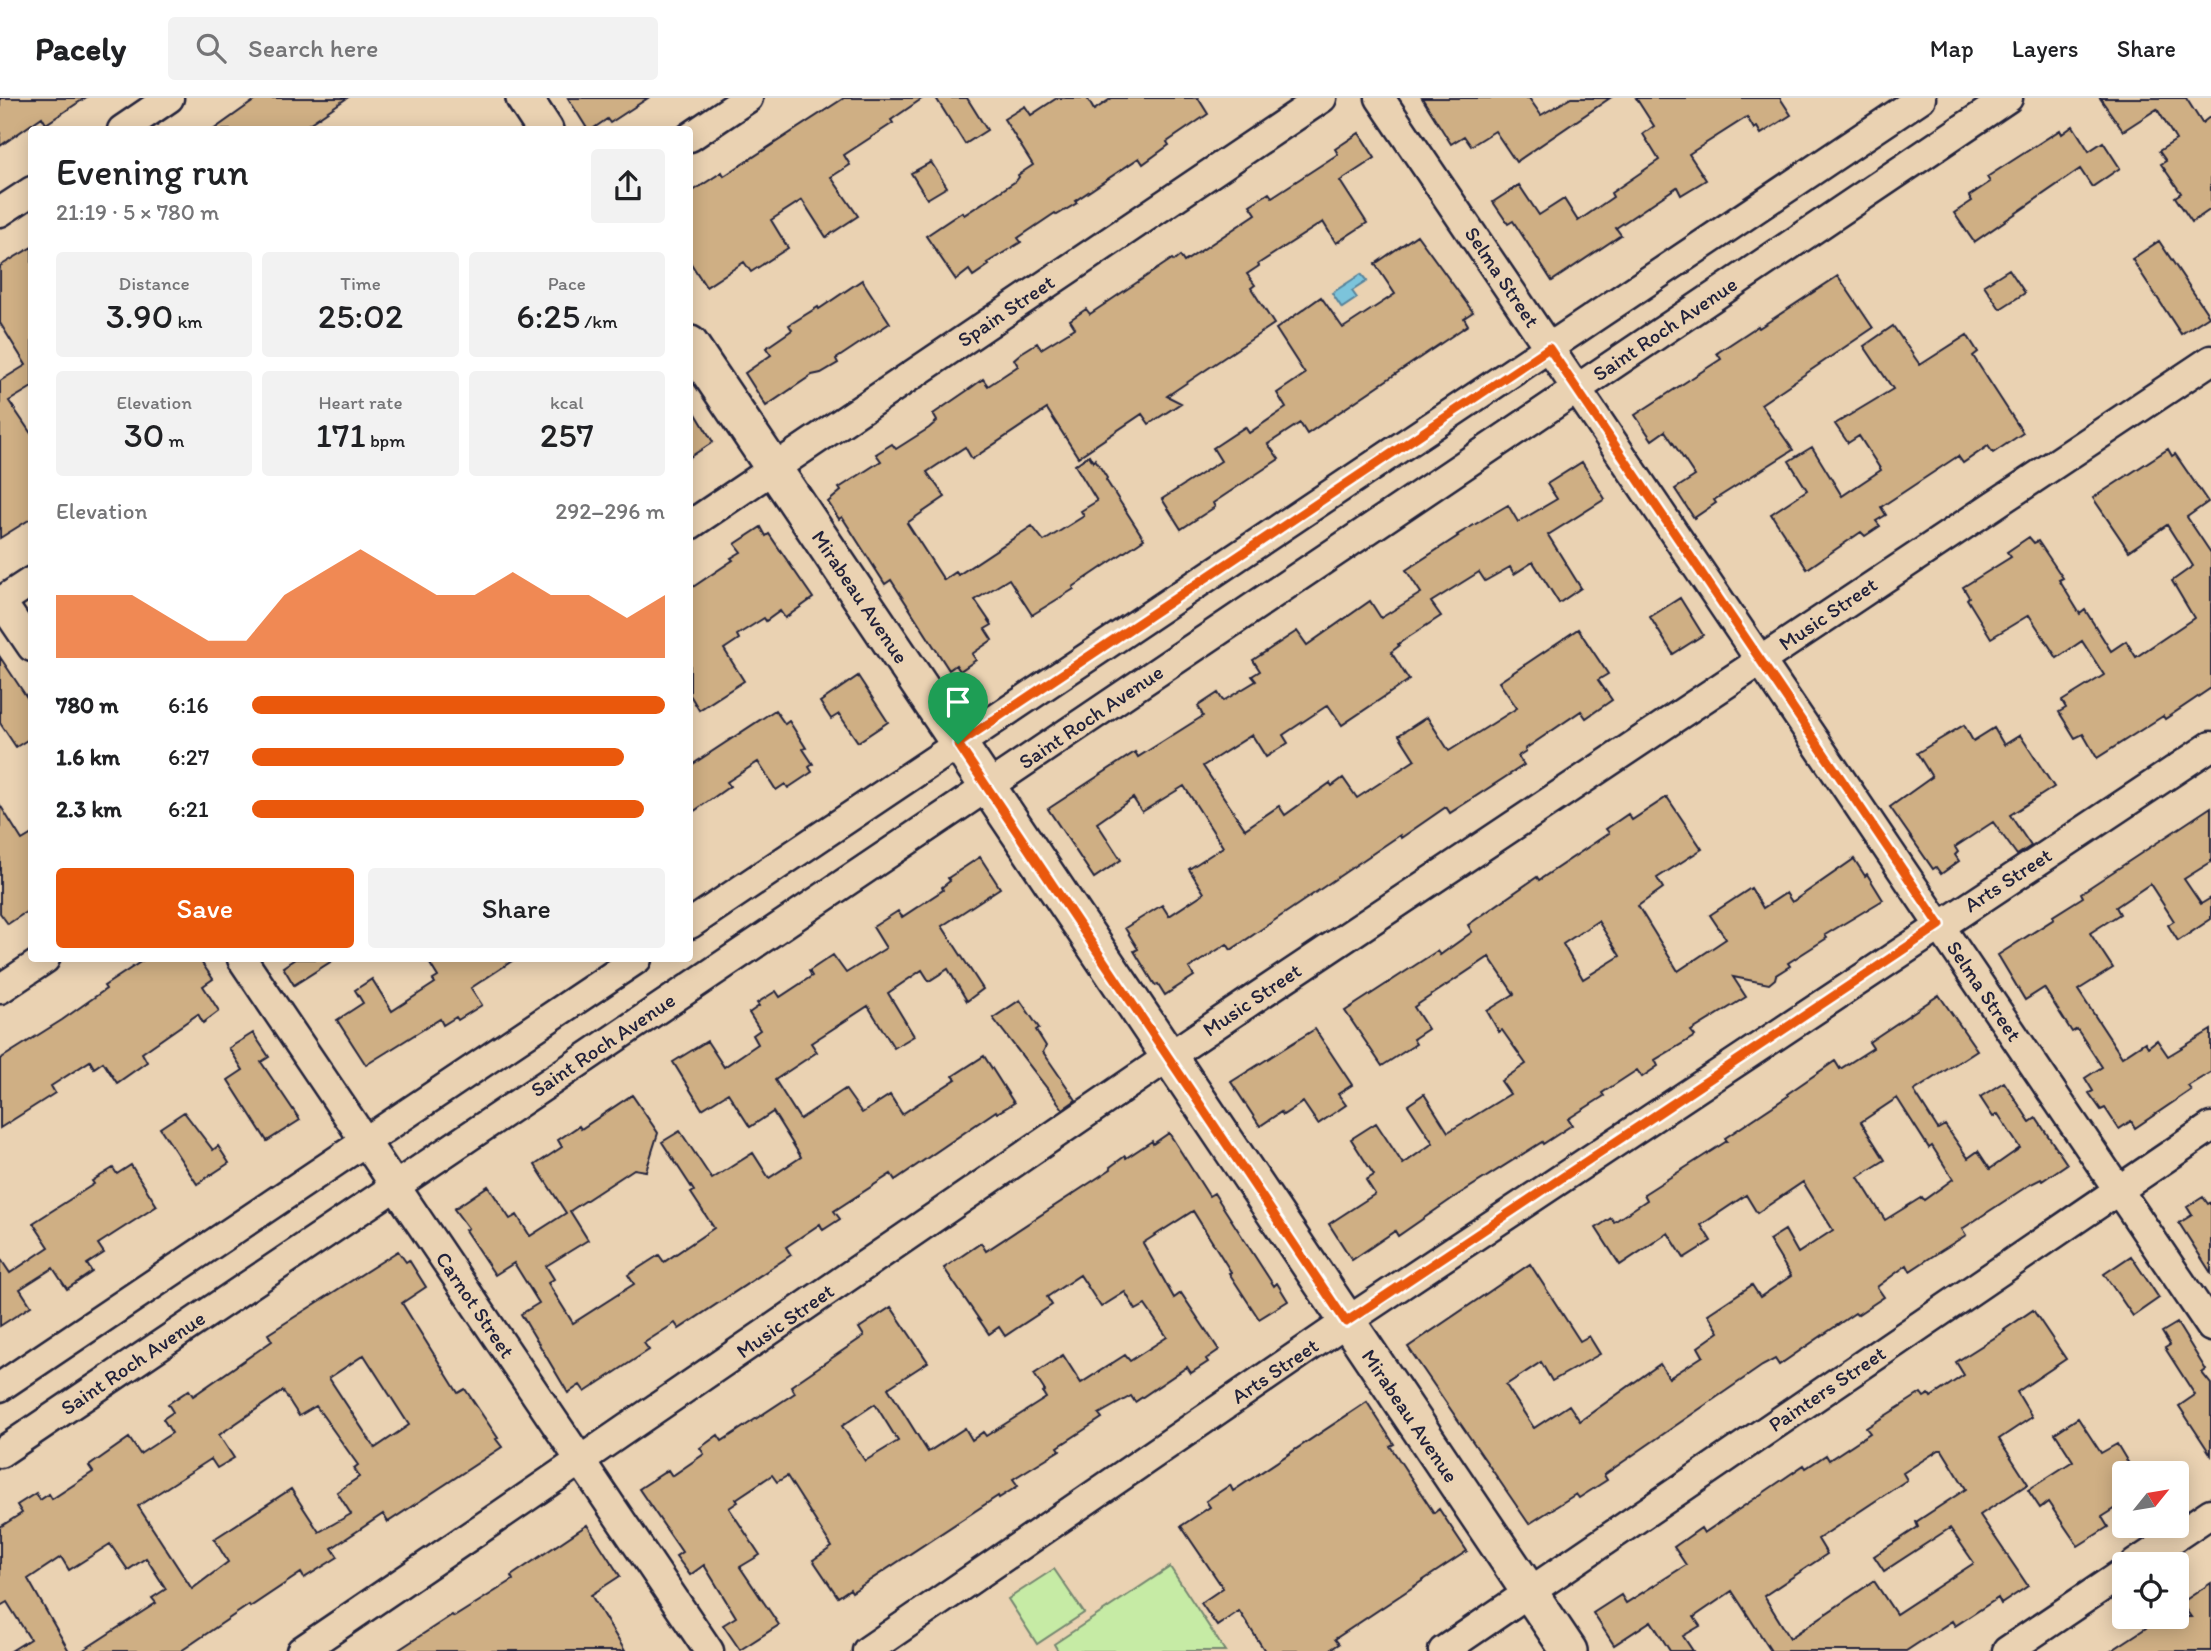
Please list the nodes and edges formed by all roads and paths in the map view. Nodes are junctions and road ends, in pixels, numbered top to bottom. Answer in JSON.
{"nodes":[{"id":1,"x":169,"y":98,"type":"edge"},
{"id":2,"x":524,"y":98,"type":"edge"},
{"id":3,"x":748,"y":98,"type":"edge"},
{"id":4,"x":1322,"y":98,"type":"edge"},
{"id":5,"x":1380,"y":98,"type":"edge"},
{"id":6,"x":1921,"y":98,"type":"edge"},
{"id":7,"x":2008,"y":98,"type":"edge"},
{"id":8,"x":128,"y":126,"type":"edge"},
{"id":9,"x":542,"y":126,"type":"edge"},
{"id":10,"x":693,"y":136,"type":"edge"},
{"id":11,"x":28,"y":194,"type":"edge"},
{"id":12,"x":0,"y":212,"type":"edge"},
{"id":13,"x":693,"y":348,"type":"edge"},
{"id":14,"x":1549,"y":348,"type":"junction"},
{"id":15,"x":2211,"y":360,"type":"edge"},
{"id":16,"x":1577,"y":389,"type":"junction"},
{"id":17,"x":773,"y":468,"type":"junction"},
{"id":18,"x":693,"y":523,"type":"edge"},
{"id":19,"x":28,"y":584,"type":"edge"},
{"id":20,"x":0,"y":601,"type":"edge"},
{"id":21,"x":28,"y":641,"type":"edge"},
{"id":22,"x":1760,"y":659,"type":"junction"},
{"id":23,"x":958,"y":744,"type":"junction"},
{"id":24,"x":2211,"y":746,"type":"edge"},
{"id":25,"x":987,"y":787,"type":"junction"},
{"id":26,"x":693,"y":922,"type":"edge"},
{"id":27,"x":1940,"y":925,"type":"junction"},
{"id":28,"x":40,"y":962,"type":"edge"},
{"id":29,"x":244,"y":962,"type":"edge"},
{"id":30,"x":634,"y":962,"type":"edge"},
{"id":31,"x":0,"y":989,"type":"edge"},
{"id":32,"x":1169,"y":1056,"type":"junction"},
{"id":33,"x":2211,"y":1127,"type":"edge"},
{"id":34,"x":365,"y":1142,"type":"junction"},
{"id":35,"x":395,"y":1186,"type":"junction"},
{"id":36,"x":2118,"y":1189,"type":"junction"},
{"id":37,"x":1346,"y":1322,"type":"junction"},
{"id":38,"x":2211,"y":1327,"type":"edge"},
{"id":39,"x":0,"y":1387,"type":"edge"},
{"id":40,"x":0,"y":1453,"type":"edge"},
{"id":41,"x":581,"y":1462,"type":"junction"},
{"id":42,"x":2211,"y":1513,"type":"edge"},
{"id":43,"x":2153,"y":1552,"type":"edge"},
{"id":44,"x":2112,"y":1580,"type":"edge"},
{"id":45,"x":1530,"y":1593,"type":"junction"},
{"id":46,"x":301,"y":1651,"type":"edge"},
{"id":47,"x":709,"y":1651,"type":"edge"},
{"id":48,"x":866,"y":1651,"type":"edge"},
{"id":49,"x":1443,"y":1651,"type":"edge"},
{"id":50,"x":1569,"y":1651,"type":"edge"},
{"id":51,"x":2007,"y":1651,"type":"edge"}],
"edges":[{"from":1,"to":8,"type":"street"},
{"from":2,"to":9,"type":"street"},
{"from":3,"to":10,"type":"street"},
{"from":4,"to":17,"type":"street","name":"Spain Street"},
{"from":5,"to":14,"type":"street","name":"Selma Street"},
{"from":6,"to":14,"type":"street"},
{"from":7,"to":16,"type":"street","name":"Saint Roch Avenue"},
{"from":11,"to":12,"type":"street"},
{"from":13,"to":17,"type":"street","name":"Mirabeau Avenue"},
{"from":14,"to":16,"type":"street","name":"Selma Street"},
{"from":14,"to":23,"type":"street"},
{"from":15,"to":22,"type":"street","name":"Music Street"},
{"from":16,"to":22,"type":"street","name":"Selma Street"},
{"from":16,"to":25,"type":"street","name":"Saint Roch Avenue"},
{"from":17,"to":18,"type":"street","name":"Spain Street"},
{"from":17,"to":23,"type":"street","name":"Mirabeau Avenue"},
{"from":19,"to":20,"type":"street"},
{"from":20,"to":21,"type":"street"},
{"from":22,"to":27,"type":"street","name":"Selma Street"},
{"from":22,"to":32,"type":"street","name":"Music Street"},
{"from":23,"to":25,"type":"street","name":"Mirabeau Avenue"},
{"from":23,"to":26,"type":"street"},
{"from":24,"to":27,"type":"street","name":"Arts Street"},
{"from":25,"to":32,"type":"street","name":"Mirabeau Avenue"},
{"from":25,"to":35,"type":"street","name":"Saint Roch Avenue"},
{"from":27,"to":36,"type":"street","name":"Selma Street"},
{"from":27,"to":37,"type":"street","name":"Arts Street"},
{"from":28,"to":31,"type":"street"},
{"from":29,"to":34,"type":"street","name":"Carnot Street"},
{"from":30,"to":34,"type":"street"},
{"from":32,"to":37,"type":"street","name":"Mirabeau Avenue"},
{"from":32,"to":41,"type":"street","name":"Music Street"},
{"from":33,"to":36,"type":"street","name":"Painters Street"},
{"from":34,"to":35,"type":"street","name":"Carnot Street"},
{"from":34,"to":39,"type":"street"},
{"from":35,"to":40,"type":"street","name":"Saint Roch Avenue"},
{"from":35,"to":41,"type":"street","name":"Carnot Street"},
{"from":36,"to":38,"type":"street","name":"Selma Street"},
{"from":36,"to":45,"type":"street","name":"Painters Street"},
{"from":37,"to":45,"type":"street","name":"Mirabeau Avenue"},
{"from":37,"to":48,"type":"street","name":"Arts Street"},
{"from":41,"to":46,"type":"street","name":"Music Street"},
{"from":41,"to":47,"type":"street","name":"Carnot Street"},
{"from":42,"to":43,"type":"street"},
{"from":44,"to":51,"type":"street"},
{"from":45,"to":49,"type":"street","name":"Painters Street"},
{"from":45,"to":50,"type":"street","name":"Mirabeau Avenue"}]}
